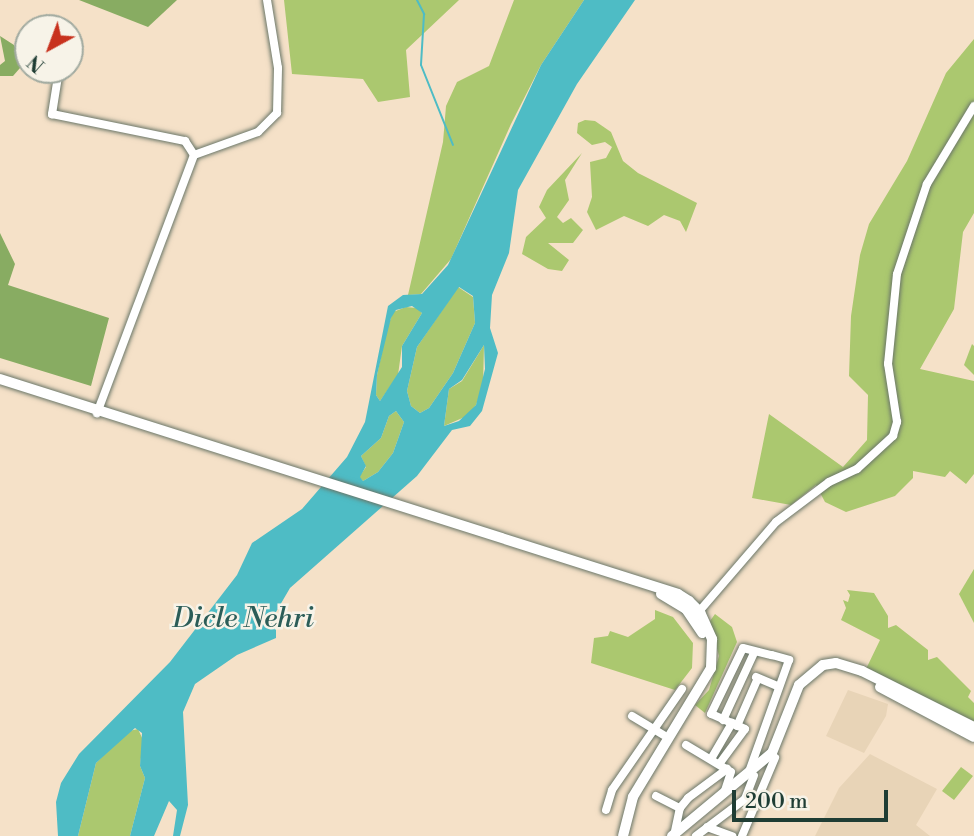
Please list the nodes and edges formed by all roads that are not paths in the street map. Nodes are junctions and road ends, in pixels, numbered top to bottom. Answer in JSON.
{"nodes":[{"id":1,"x":267,"y":0,"type":"edge"},
{"id":2,"x":57,"y":84,"type":"edge"},
{"id":3,"x":974,"y":106,"type":"edge"},
{"id":4,"x":194,"y":155,"type":"junction"},
{"id":5,"x":0,"y":379,"type":"edge"},
{"id":6,"x":0,"y":384,"type":"edge"},
{"id":7,"x":98,"y":412,"type":"junction"},
{"id":8,"x":696,"y":614,"type":"junction"},
{"id":9,"x":754,"y":653,"type":"junction"},
{"id":10,"x":745,"y":672,"type":"junction"},
{"id":11,"x":758,"y":678,"type":"junction"},
{"id":12,"x":779,"y":687,"type":"junction"},
{"id":13,"x":682,"y":689,"type":"dead end"},
{"id":14,"x":632,"y":716,"type":"dead end"},
{"id":15,"x":731,"y":723,"type":"junction"},
{"id":16,"x":974,"y":727,"type":"edge"},
{"id":17,"x":654,"y":729,"type":"junction"},
{"id":18,"x":664,"y":735,"type":"junction"},
{"id":19,"x":974,"y":737,"type":"edge"},
{"id":20,"x":686,"y":745,"type":"dead end"},
{"id":21,"x":775,"y":758,"type":"junction"},
{"id":22,"x":711,"y":759,"type":"junction"},
{"id":23,"x":720,"y":763,"type":"junction"},
{"id":24,"x":727,"y":769,"type":"junction"},
{"id":25,"x":752,"y":775,"type":"junction"},
{"id":26,"x":724,"y":791,"type":"junction"},
{"id":27,"x":656,"y":796,"type":"dead end"},
{"id":28,"x":680,"y":808,"type":"junction"},
{"id":29,"x":606,"y":810,"type":"dead end"},
{"id":30,"x":707,"y":827,"type":"junction"},
{"id":31,"x":675,"y":834,"type":"edge"},
{"id":32,"x":621,"y":836,"type":"edge"},
{"id":33,"x":696,"y":836,"type":"edge"},
{"id":34,"x":732,"y":836,"type":"edge"},
{"id":35,"x":742,"y":836,"type":"edge"}],
"edges":[{"from":1,"to":4,"type":"street"},
{"from":2,"to":4,"type":"street"},
{"from":3,"to":8,"type":"street"},
{"from":4,"to":7,"type":"street"},
{"from":5,"to":7,"type":"main road"},
{"from":6,"to":7,"type":"main road"},
{"from":7,"to":8,"type":"main road"},
{"from":8,"to":18,"type":"main road"},
{"from":8,"to":32,"type":"main road"},
{"from":9,"to":10,"type":"street"},
{"from":9,"to":12,"type":"street"},
{"from":9,"to":15,"type":"street"},
{"from":10,"to":11,"type":"street"},
{"from":10,"to":15,"type":"street"},
{"from":11,"to":12,"type":"street"},
{"from":11,"to":15,"type":"street"},
{"from":12,"to":25,"type":"street"},
{"from":13,"to":17,"type":"street"},
{"from":14,"to":17,"type":"street"},
{"from":15,"to":22,"type":"street"},
{"from":15,"to":23,"type":"street"},
{"from":16,"to":25,"type":"main road"},
{"from":17,"to":18,"type":"street"},
{"from":17,"to":29,"type":"street"},
{"from":18,"to":32,"type":"main road"},
{"from":19,"to":21,"type":"main road"},
{"from":20,"to":22,"type":"street"},
{"from":21,"to":25,"type":"main road"},
{"from":21,"to":35,"type":"street"},
{"from":22,"to":23,"type":"street"},
{"from":23,"to":24,"type":"street"},
{"from":24,"to":26,"type":"street"},
{"from":24,"to":28,"type":"street"},
{"from":25,"to":26,"type":"main road"},
{"from":25,"to":30,"type":"street"},
{"from":25,"to":31,"type":"main road"},
{"from":26,"to":31,"type":"main road"},
{"from":27,"to":28,"type":"street"},
{"from":28,"to":31,"type":"street"},
{"from":30,"to":33,"type":"street"},
{"from":30,"to":34,"type":"street"}]}
